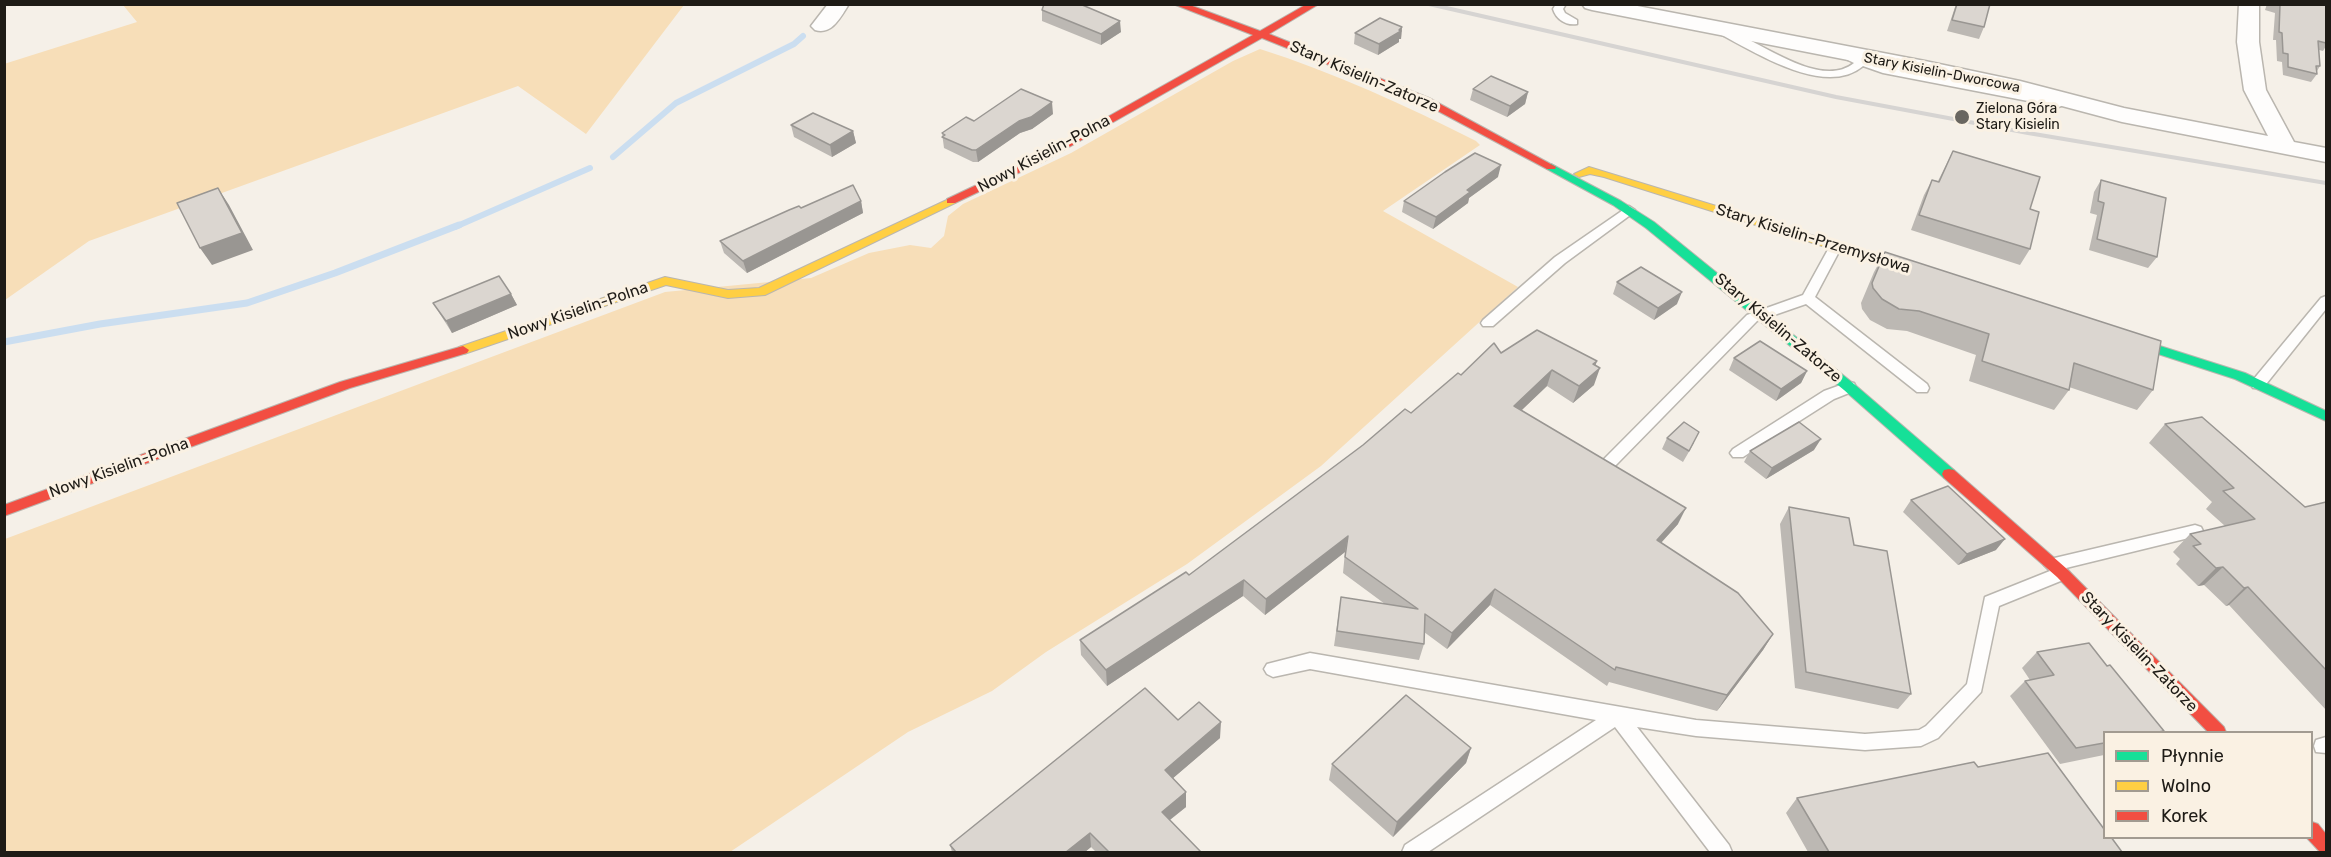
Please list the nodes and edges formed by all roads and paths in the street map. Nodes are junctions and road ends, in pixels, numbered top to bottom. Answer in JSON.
{"nodes":[{"id":1,"x":839,"y":4,"type":"edge"},
{"id":2,"x":1177,"y":4,"type":"edge"},
{"id":3,"x":1561,"y":4,"type":"edge"},
{"id":4,"x":1592,"y":4,"type":"edge"},
{"id":5,"x":2249,"y":4,"type":"edge"},
{"id":6,"x":1310,"y":7,"type":"edge"},
{"id":7,"x":1573,"y":22,"type":"dead end"},
{"id":8,"x":822,"y":26,"type":"dead end"},
{"id":9,"x":1722,"y":30,"type":"junction"},
{"id":10,"x":1260,"y":34,"type":"junction"},
{"id":11,"x":1834,"y":52,"type":"junction"},
{"id":12,"x":1862,"y":63,"type":"junction"},
{"id":13,"x":2122,"y":115,"type":"junction"},
{"id":14,"x":2285,"y":147,"type":"junction"},
{"id":15,"x":2326,"y":155,"type":"edge"},
{"id":16,"x":1569,"y":178,"type":"junction"},
{"id":17,"x":1629,"y":210,"type":"junction"},
{"id":18,"x":1836,"y":246,"type":"junction"},
{"id":19,"x":1938,"y":279,"type":"edge"},
{"id":20,"x":1808,"y":298,"type":"junction"},
{"id":21,"x":2326,"y":301,"type":"edge"},
{"id":22,"x":1762,"y":315,"type":"junction"},
{"id":23,"x":1488,"y":323,"type":"dead end"},
{"id":24,"x":2098,"y":330,"type":"edge"},
{"id":25,"x":2258,"y":384,"type":"junction"},
{"id":26,"x":1849,"y":387,"type":"junction"},
{"id":27,"x":1922,"y":388,"type":"dead end"},
{"id":28,"x":2326,"y":416,"type":"edge"},
{"id":29,"x":1738,"y":453,"type":"dead end"},
{"id":30,"x":1610,"y":462,"type":"edge"},
{"id":31,"x":4,"y":512,"type":"edge"},
{"id":32,"x":2195,"y":531,"type":"edge"},
{"id":33,"x":2057,"y":569,"type":"junction"},
{"id":34,"x":1273,"y":669,"type":"dead end"},
{"id":35,"x":1617,"y":716,"type":"junction"},
{"id":36,"x":2217,"y":731,"type":"edge"},
{"id":37,"x":2313,"y":831,"type":"edge"},
{"id":38,"x":2326,"y":846,"type":"edge"},
{"id":39,"x":1412,"y":852,"type":"edge"},
{"id":40,"x":1722,"y":852,"type":"edge"}],
"edges":[{"from":1,"to":8,"type":"street"},
{"from":2,"to":10,"type":"street","name":"Stary Kisielin-Zatorze"},
{"from":3,"to":7,"type":"lane"},
{"from":4,"to":9,"type":"street","name":"Stary Kisielin-Dworcowa"},
{"from":5,"to":14,"type":"street"},
{"from":6,"to":10,"type":"street","name":"Nowy Kisielin-Polna"},
{"from":9,"to":11,"type":"street","name":"Stary Kisielin-Dworcowa"},
{"from":9,"to":12,"type":"lane"},
{"from":10,"to":16,"type":"street","name":"Stary Kisielin-Zatorze"},
{"from":10,"to":31,"type":"street","name":"Nowy Kisielin-Polna"},
{"from":11,"to":12,"type":"lane"},
{"from":11,"to":13,"type":"street","name":"Stary Kisielin-Dworcowa"},
{"from":12,"to":13,"type":"lane"},
{"from":13,"to":14,"type":"street","name":"Stary Kisielin-Dworcowa"},
{"from":14,"to":15,"type":"street","name":"Stary Kisielin-Dworcowa"},
{"from":16,"to":17,"type":"street","name":"Stary Kisielin-Zatorze"},
{"from":16,"to":18,"type":"street","name":"Stary Kisielin-Przemysłowa"},
{"from":17,"to":22,"type":"street","name":"Stary Kisielin-Zatorze"},
{"from":17,"to":23,"type":"lane"},
{"from":18,"to":19,"type":"street","name":"Stary Kisielin-Przemysłowa"},
{"from":18,"to":20,"type":"lane"},
{"from":20,"to":22,"type":"lane"},
{"from":20,"to":27,"type":"lane"},
{"from":21,"to":25,"type":"lane"},
{"from":22,"to":26,"type":"street","name":"Stary Kisielin-Zatorze"},
{"from":22,"to":30,"type":"lane"},
{"from":24,"to":25,"type":"street"},
{"from":25,"to":28,"type":"street"},
{"from":26,"to":29,"type":"lane"},
{"from":26,"to":33,"type":"street","name":"Stary Kisielin-Zatorze"},
{"from":32,"to":33,"type":"lane"},
{"from":33,"to":35,"type":"lane"},
{"from":33,"to":36,"type":"street","name":"Stary Kisielin-Zatorze"},
{"from":34,"to":35,"type":"lane"},
{"from":35,"to":39,"type":"lane"},
{"from":35,"to":40,"type":"lane"},
{"from":37,"to":38,"type":"street"}]}
